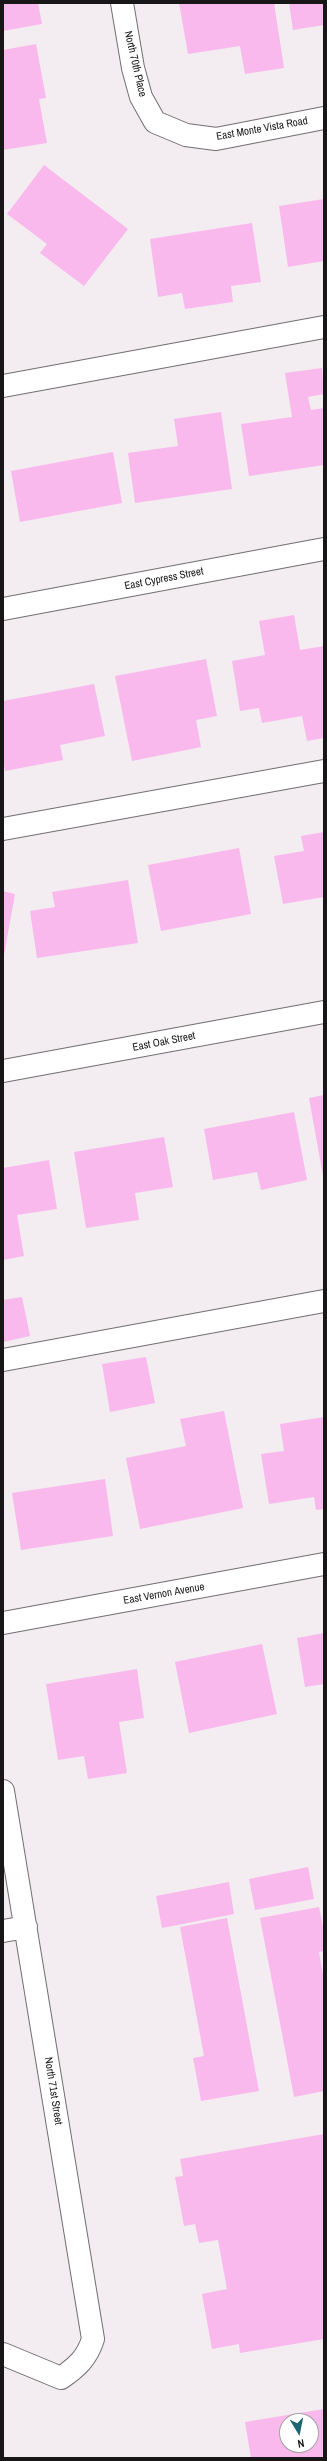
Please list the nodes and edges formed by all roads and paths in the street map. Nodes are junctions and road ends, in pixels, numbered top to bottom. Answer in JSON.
{"nodes":[{"id":1,"x":122,"y":3,"type":"edge"},
{"id":2,"x":324,"y":118,"type":"edge"},
{"id":3,"x":155,"y":122,"type":"joint"},
{"id":4,"x":324,"y":327,"type":"edge"},
{"id":5,"x":3,"y":386,"type":"edge"},
{"id":6,"x":324,"y":549,"type":"edge"},
{"id":7,"x":3,"y":609,"type":"edge"},
{"id":8,"x":324,"y":771,"type":"edge"},
{"id":9,"x":3,"y":829,"type":"edge"},
{"id":10,"x":324,"y":1012,"type":"edge"},
{"id":11,"x":3,"y":1071,"type":"edge"},
{"id":12,"x":324,"y":1301,"type":"edge"},
{"id":13,"x":3,"y":1360,"type":"edge"},
{"id":14,"x":324,"y":1564,"type":"edge"},
{"id":15,"x":3,"y":1624,"type":"edge"},
{"id":16,"x":3,"y":1791,"type":"edge"},
{"id":17,"x":26,"y":1927,"type":"junction"},
{"id":18,"x":3,"y":1931,"type":"edge"},
{"id":19,"x":3,"y":2354,"type":"edge"}],
"edges":[{"from":1,"to":3,"type":"street","name":"North 70th Place"},
{"from":2,"to":3,"type":"street","name":"East Monte Vista Road"},
{"from":4,"to":5,"type":"street"},
{"from":6,"to":7,"type":"street","name":"East Cypress Street"},
{"from":8,"to":9,"type":"street"},
{"from":10,"to":11,"type":"street","name":"East Oak Street"},
{"from":12,"to":13,"type":"street"},
{"from":14,"to":15,"type":"street","name":"East Vernon Avenue"},
{"from":16,"to":17,"type":"street","name":"North 71st Street"},
{"from":17,"to":18,"type":"street"},
{"from":17,"to":19,"type":"street","name":"North 71st Street"}]}
